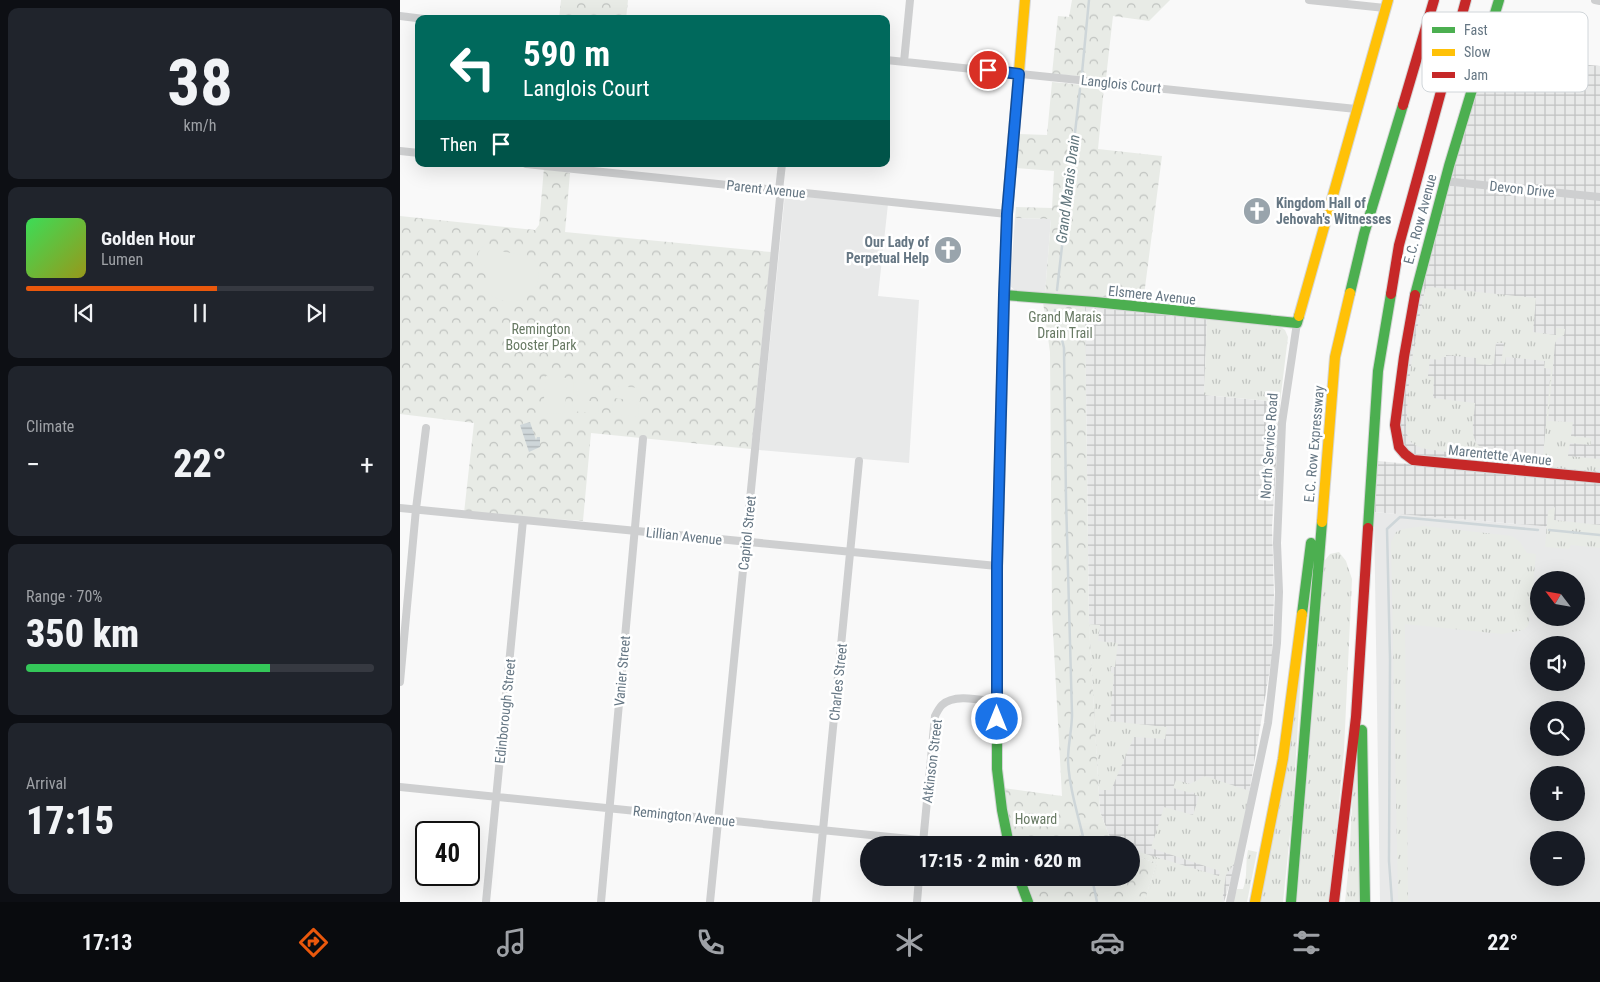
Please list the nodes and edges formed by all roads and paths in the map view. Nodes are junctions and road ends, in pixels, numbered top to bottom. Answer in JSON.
{"nodes":[{"id":1,"x":910,"y":0,"type":"edge"},
{"id":2,"x":1025,"y":0,"type":"edge"},
{"id":3,"x":1309,"y":0,"type":"edge"},
{"id":4,"x":1434,"y":0,"type":"edge"},
{"id":5,"x":1499,"y":0,"type":"edge"},
{"id":6,"x":1595,"y":0,"type":"edge"},
{"id":7,"x":1600,"y":0,"type":"edge"},
{"id":8,"x":1386,"y":4,"type":"edge"},
{"id":9,"x":1430,"y":12,"type":"edge"},
{"id":10,"x":1495,"y":12,"type":"edge"},
{"id":11,"x":400,"y":16,"type":"edge"},
{"id":12,"x":415,"y":18,"type":"edge"},
{"id":13,"x":1422,"y":40,"type":"edge"},
{"id":14,"x":890,"y":60,"type":"edge"},
{"id":15,"x":904,"y":62,"type":"junction"},
{"id":16,"x":1019,"y":74,"type":"junction"},
{"id":17,"x":1441,"y":92,"type":"edge"},
{"id":18,"x":1471,"y":92,"type":"edge"},
{"id":19,"x":1356,"y":109,"type":"junction"},
{"id":20,"x":400,"y":150,"type":"edge"},
{"id":21,"x":415,"y":152,"type":"edge"},
{"id":22,"x":555,"y":167,"type":"edge"},
{"id":23,"x":782,"y":167,"type":"edge"},
{"id":24,"x":1444,"y":181,"type":"junction"},
{"id":25,"x":779,"y":190,"type":"junction"},
{"id":26,"x":1600,"y":196,"type":"edge"},
{"id":27,"x":1007,"y":214,"type":"junction"},
{"id":28,"x":1004,"y":295,"type":"junction"},
{"id":29,"x":1297,"y":323,"type":"junction"},
{"id":30,"x":1335,"y":357,"type":"junction"},
{"id":31,"x":426,"y":428,"type":"dead end"},
{"id":32,"x":643,"y":439,"type":"dead end"},
{"id":33,"x":1400,"y":450,"type":"joint"},
{"id":34,"x":859,"y":461,"type":"dead end"},
{"id":35,"x":1600,"y":478,"type":"edge"},
{"id":36,"x":400,"y":508,"type":"edge"},
{"id":37,"x":416,"y":510,"type":"junction"},
{"id":38,"x":523,"y":520,"type":"junction"},
{"id":39,"x":635,"y":531,"type":"junction"},
{"id":40,"x":746,"y":542,"type":"junction"},
{"id":41,"x":850,"y":552,"type":"junction"},
{"id":42,"x":997,"y":566,"type":"junction"},
{"id":43,"x":1362,"y":622,"type":"junction"},
{"id":44,"x":400,"y":682,"type":"edge"},
{"id":45,"x":997,"y":702,"type":"junction"},
{"id":46,"x":400,"y":787,"type":"edge"},
{"id":47,"x":496,"y":797,"type":"junction"},
{"id":48,"x":609,"y":808,"type":"junction"},
{"id":49,"x":719,"y":819,"type":"junction"},
{"id":50,"x":823,"y":830,"type":"junction"},
{"id":51,"x":869,"y":836,"type":"edge"},
{"id":52,"x":923,"y":836,"type":"edge"},
{"id":53,"x":1007,"y":836,"type":"edge"},
{"id":54,"x":918,"y":886,"type":"edge"},
{"id":55,"x":1023,"y":886,"type":"edge"},
{"id":56,"x":486,"y":902,"type":"edge"},
{"id":57,"x":600,"y":902,"type":"edge"},
{"id":58,"x":710,"y":902,"type":"edge"},
{"id":59,"x":816,"y":902,"type":"edge"},
{"id":60,"x":917,"y":902,"type":"edge"},
{"id":61,"x":1028,"y":902,"type":"edge"},
{"id":62,"x":1230,"y":902,"type":"edge"},
{"id":63,"x":1255,"y":902,"type":"edge"},
{"id":64,"x":1291,"y":902,"type":"edge"},
{"id":65,"x":1334,"y":902,"type":"edge"},
{"id":66,"x":1365,"y":902,"type":"edge"}],
"edges":[{"from":1,"to":15,"type":"street"},
{"from":2,"to":16,"type":"main road"},
{"from":3,"to":8,"type":"street"},
{"from":4,"to":9,"type":"main road","name":"E.C. Row Expressway"},
{"from":5,"to":10,"type":"main road","name":"E.C. Row Avenue"},
{"from":6,"to":7,"type":"street"},
{"from":8,"to":19,"type":"main road","name":"North Service Road"},
{"from":11,"to":12,"type":"street"},
{"from":13,"to":30,"type":"main road","name":"E.C. Row Expressway"},
{"from":14,"to":15,"type":"street","name":"Langlois Court"},
{"from":15,"to":16,"type":"street","name":"Langlois Court"},
{"from":16,"to":19,"type":"street","name":"Langlois Court"},
{"from":16,"to":27,"type":"main road"},
{"from":17,"to":43,"type":"main road"},
{"from":18,"to":24,"type":"main road","name":"E.C. Row Avenue"},
{"from":19,"to":29,"type":"main road","name":"North Service Road"},
{"from":20,"to":21,"type":"street"},
{"from":22,"to":25,"type":"street","name":"Parent Avenue"},
{"from":23,"to":25,"type":"street","name":"Capitol Street"},
{"from":24,"to":26,"type":"street","name":"Devon Drive"},
{"from":24,"to":33,"type":"main road","name":"E.C. Row Avenue"},
{"from":25,"to":27,"type":"street","name":"Parent Avenue"},
{"from":25,"to":40,"type":"street","name":"Capitol Street"},
{"from":27,"to":28,"type":"main road"},
{"from":28,"to":29,"type":"main road","name":"Elsmere Avenue"},
{"from":28,"to":42,"type":"main road"},
{"from":29,"to":62,"type":"street","name":"North Service Road"},
{"from":30,"to":63,"type":"main road"},
{"from":30,"to":64,"type":"main road","name":"E.C. Row Expressway"},
{"from":31,"to":37,"type":"street"},
{"from":32,"to":39,"type":"street","name":"Vanier Street"},
{"from":33,"to":35,"type":"main road","name":"Marentette Avenue"},
{"from":34,"to":41,"type":"street","name":"Charles Street"},
{"from":36,"to":37,"type":"street","name":"Lillian Avenue"},
{"from":37,"to":38,"type":"street","name":"Lillian Avenue"},
{"from":37,"to":44,"type":"street"},
{"from":38,"to":39,"type":"street","name":"Lillian Avenue"},
{"from":38,"to":47,"type":"street","name":"Edinborough Street"},
{"from":39,"to":40,"type":"street","name":"Lillian Avenue"},
{"from":39,"to":48,"type":"street","name":"Vanier Street"},
{"from":40,"to":41,"type":"street","name":"Lillian Avenue"},
{"from":40,"to":49,"type":"street","name":"Capitol Street"},
{"from":41,"to":42,"type":"street","name":"Lillian Avenue"},
{"from":41,"to":50,"type":"street","name":"Charles Street"},
{"from":42,"to":45,"type":"main road"},
{"from":43,"to":65,"type":"main road"},
{"from":43,"to":66,"type":"main road"},
{"from":45,"to":52,"type":"street","name":"Atkinson Street"},
{"from":45,"to":53,"type":"main road"},
{"from":46,"to":47,"type":"street","name":"Remington Avenue"},
{"from":47,"to":48,"type":"street","name":"Remington Avenue"},
{"from":47,"to":56,"type":"street","name":"Edinborough Street"},
{"from":48,"to":49,"type":"street","name":"Remington Avenue"},
{"from":48,"to":57,"type":"street","name":"Vanier Street"},
{"from":49,"to":50,"type":"street","name":"Remington Avenue"},
{"from":49,"to":58,"type":"street","name":"Capitol Street"},
{"from":50,"to":51,"type":"street","name":"Remington Avenue"},
{"from":50,"to":59,"type":"street","name":"Charles Street"},
{"from":54,"to":60,"type":"street"},
{"from":55,"to":61,"type":"main road"}]}
